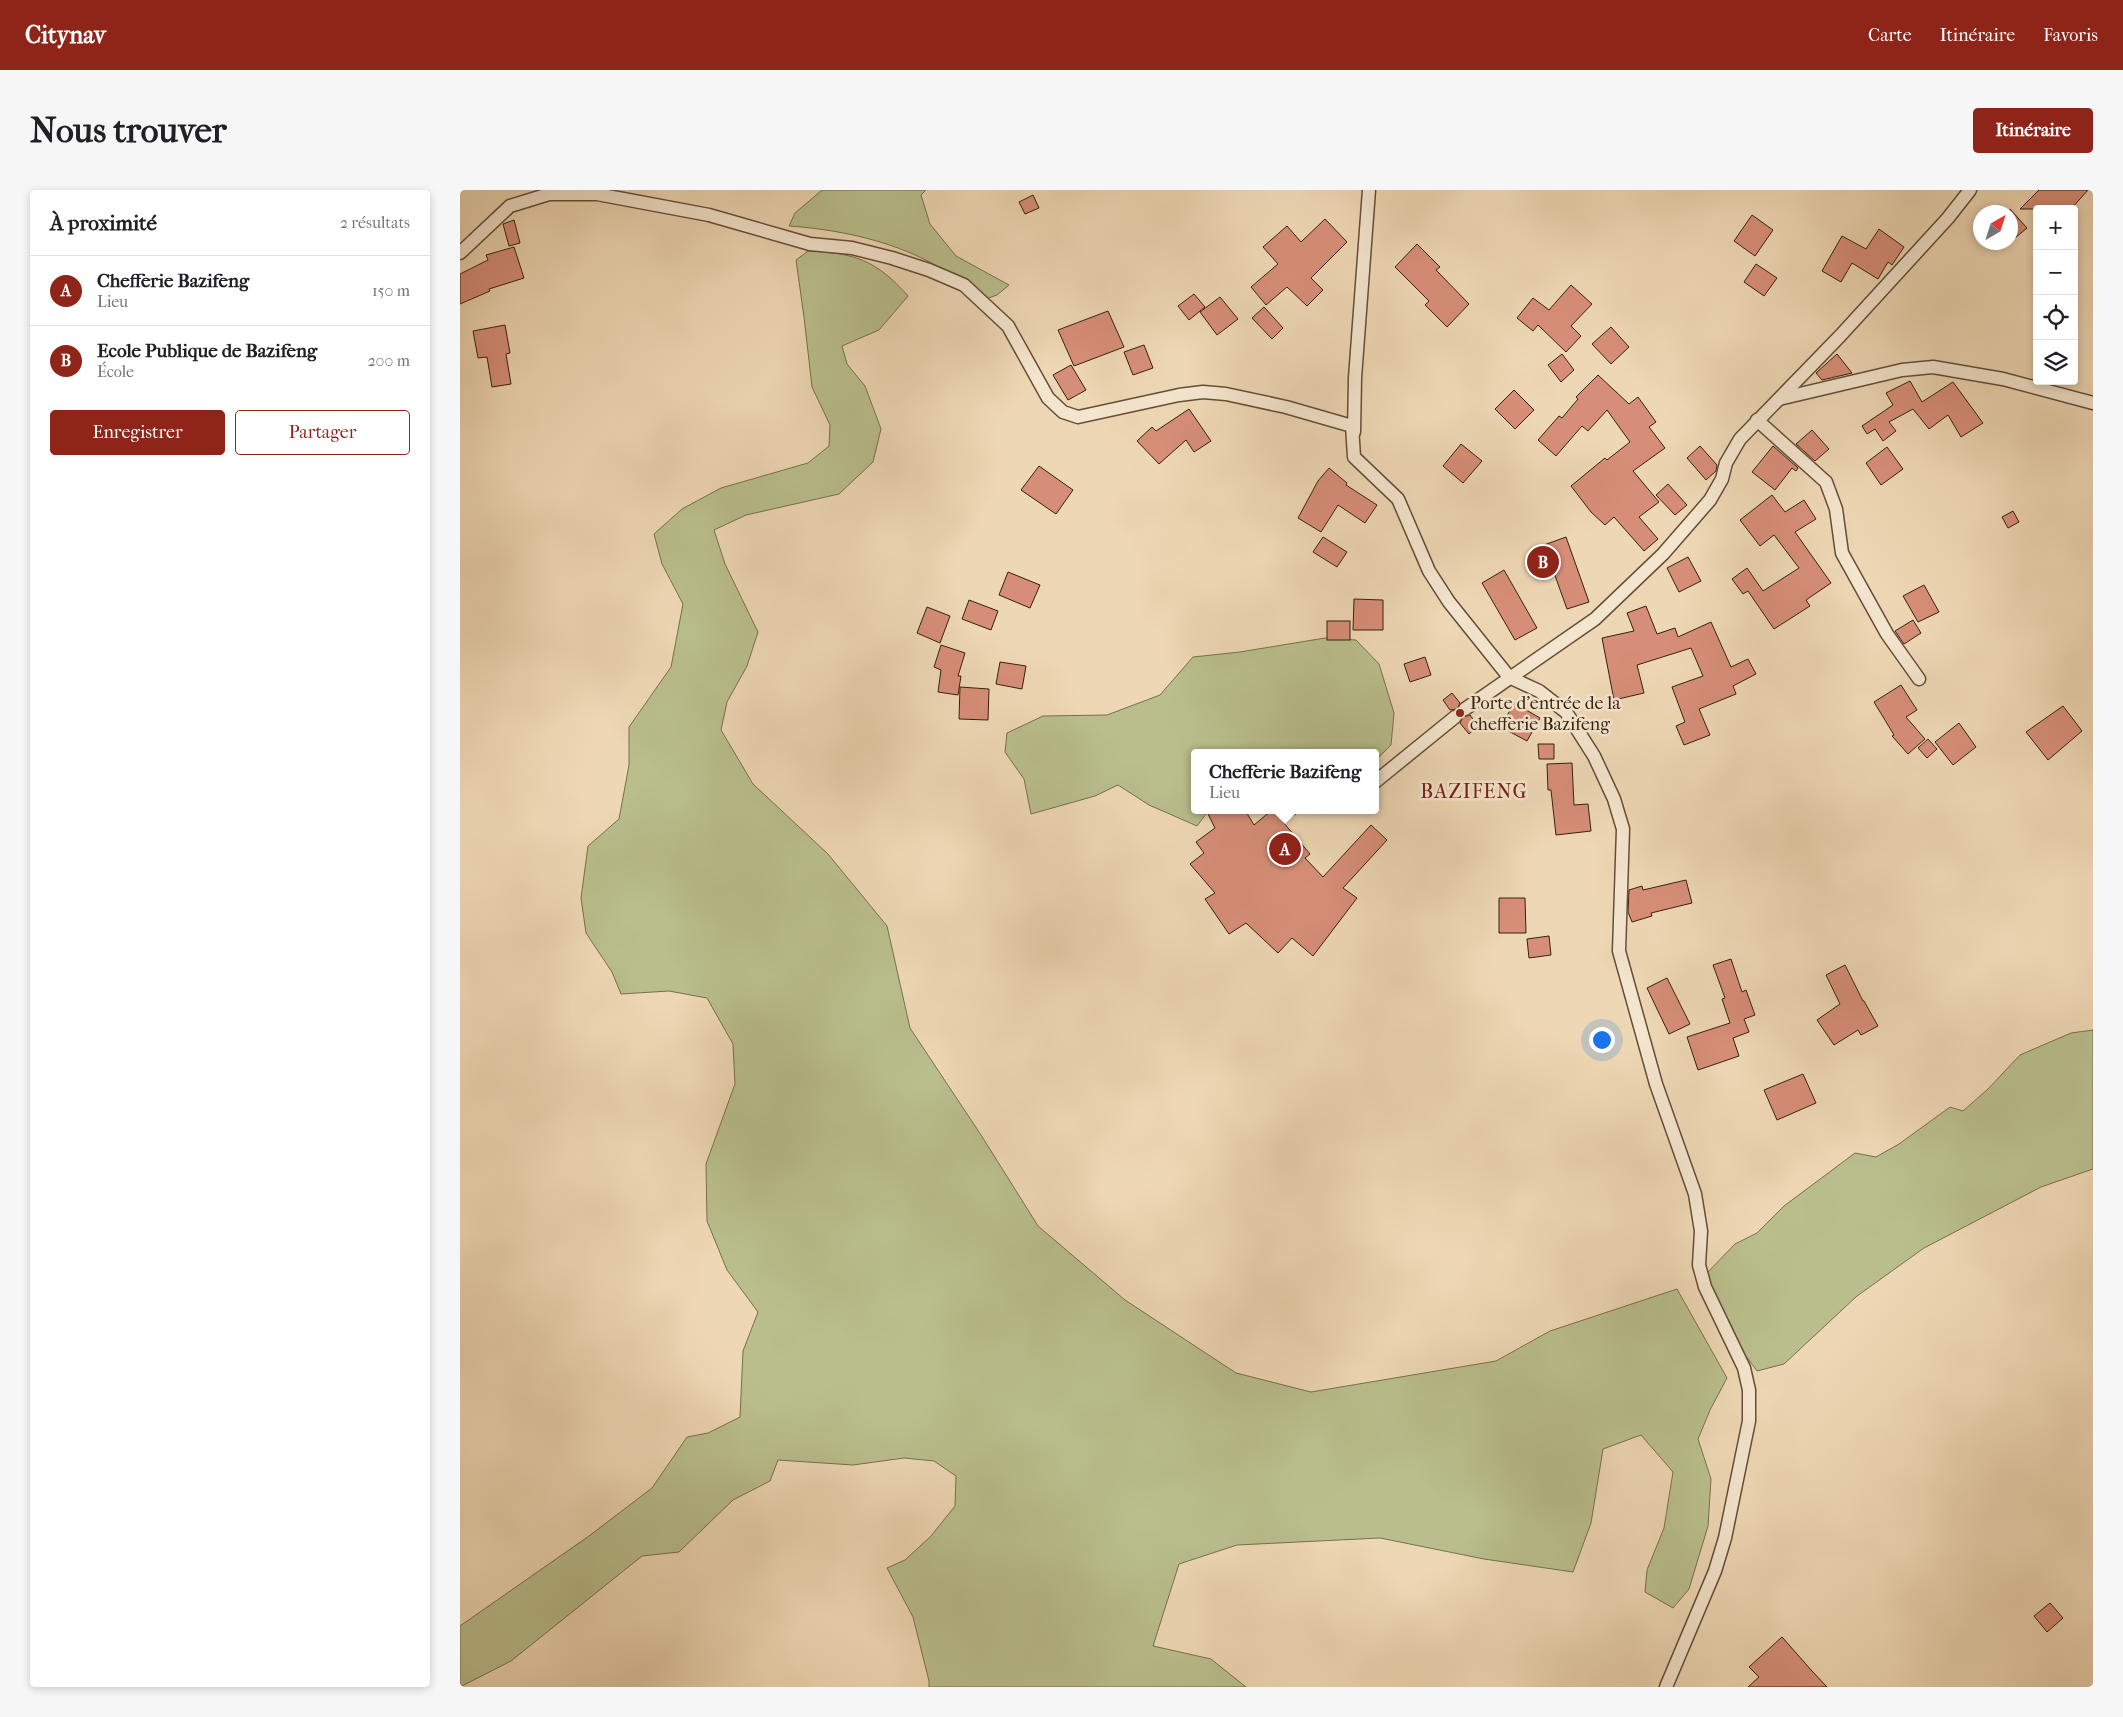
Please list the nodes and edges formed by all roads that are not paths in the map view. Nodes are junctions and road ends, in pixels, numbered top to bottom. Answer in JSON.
{"nodes":[{"id":1,"x":1369,"y":190,"type":"edge"},
{"id":2,"x":1970,"y":190,"type":"edge"},
{"id":3,"x":460,"y":253,"type":"edge"},
{"id":4,"x":1779,"y":400,"type":"junction"},
{"id":5,"x":2093,"y":403,"type":"edge"},
{"id":6,"x":1757,"y":420,"type":"junction"},
{"id":7,"x":1354,"y":457,"type":"junction"},
{"id":8,"x":1509,"y":677,"type":"junction"},
{"id":9,"x":1919,"y":679,"type":"dead end"},
{"id":10,"x":1379,"y":779,"type":"edge"},
{"id":11,"x":1666,"y":1687,"type":"edge"}],
"edges":[{"from":1,"to":7,"type":"street"},
{"from":2,"to":4,"type":"street"},
{"from":3,"to":7,"type":"street"},
{"from":4,"to":5,"type":"street"},
{"from":4,"to":6,"type":"street"},
{"from":6,"to":8,"type":"street"},
{"from":6,"to":9,"type":"street"},
{"from":7,"to":8,"type":"street"},
{"from":8,"to":10,"type":"street"},
{"from":8,"to":11,"type":"street"}]}
